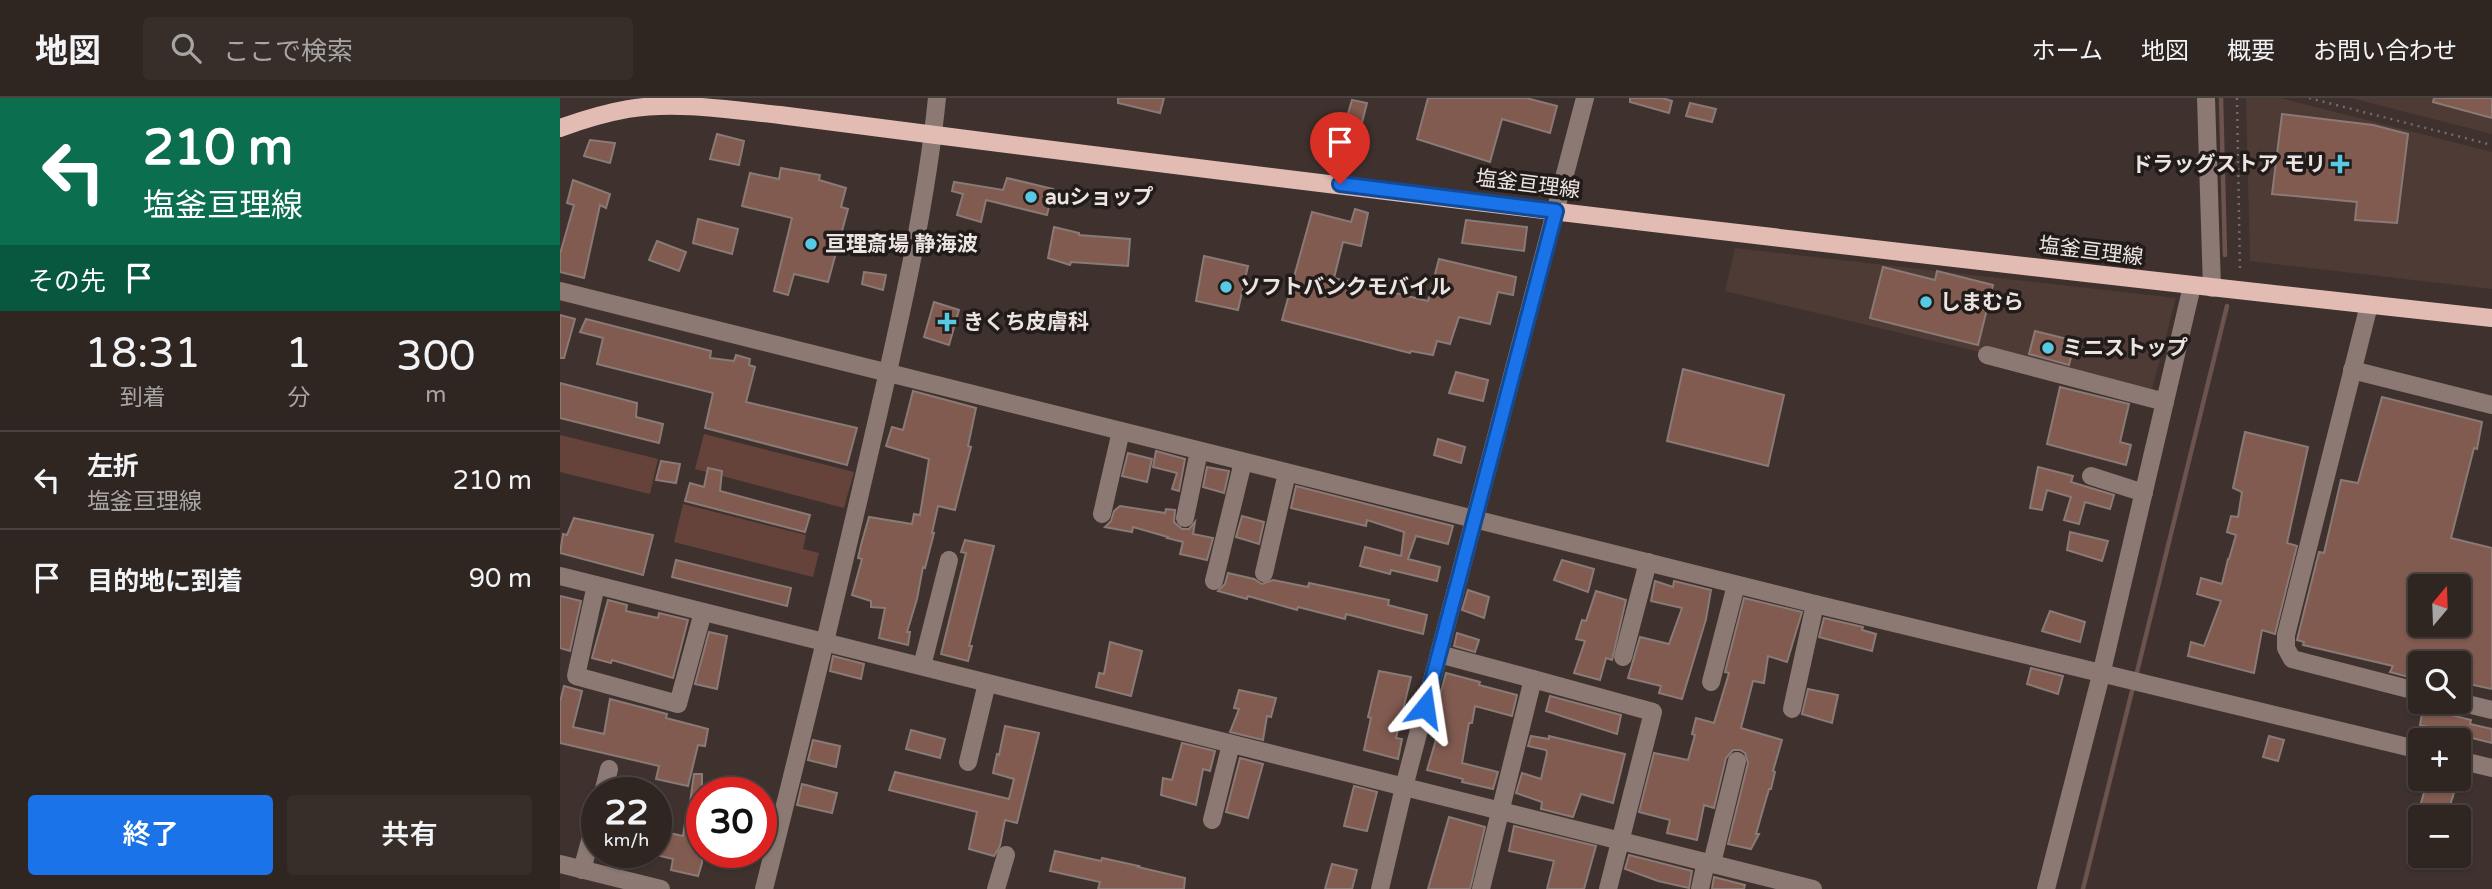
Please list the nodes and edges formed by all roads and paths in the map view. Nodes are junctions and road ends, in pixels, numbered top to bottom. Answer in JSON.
{"nodes":[{"id":1,"x":937,"y":98,"type":"edge"},
{"id":2,"x":1585,"y":98,"type":"edge"},
{"id":3,"x":2206,"y":98,"type":"edge"},
{"id":4,"x":2237,"y":98,"type":"edge"},
{"id":5,"x":2309,"y":98,"type":"edge"},
{"id":6,"x":560,"y":128,"type":"edge"},
{"id":7,"x":933,"y":134,"type":"junction"},
{"id":8,"x":2492,"y":145,"type":"edge"},
{"id":9,"x":1556,"y":211,"type":"junction"},
{"id":10,"x":2192,"y":286,"type":"junction"},
{"id":11,"x":2212,"y":288,"type":"junction"},
{"id":12,"x":560,"y":290,"type":"edge"},
{"id":13,"x":2240,"y":291,"type":"junction"},
{"id":14,"x":2369,"y":305,"type":"junction"},
{"id":15,"x":2492,"y":318,"type":"edge"},
{"id":16,"x":1987,"y":355,"type":"dead end"},
{"id":17,"x":2352,"y":370,"type":"junction"},
{"id":18,"x":887,"y":373,"type":"junction"},
{"id":19,"x":2165,"y":402,"type":"junction"},
{"id":20,"x":2492,"y":405,"type":"edge"},
{"id":21,"x":1121,"y":432,"type":"junction"},
{"id":22,"x":1199,"y":451,"type":"junction"},
{"id":23,"x":1243,"y":462,"type":"junction"},
{"id":24,"x":1287,"y":473,"type":"junction"},
{"id":25,"x":2091,"y":476,"type":"dead end"},
{"id":26,"x":2144,"y":493,"type":"junction"},
{"id":27,"x":1102,"y":514,"type":"dead end"},
{"id":28,"x":1185,"y":518,"type":"dead end"},
{"id":29,"x":1474,"y":520,"type":"junction"},
{"id":30,"x":949,"y":560,"type":"dead end"},
{"id":31,"x":1648,"y":562,"type":"junction"},
{"id":32,"x":1264,"y":573,"type":"dead end"},
{"id":33,"x":560,"y":576,"type":"edge"},
{"id":34,"x":1214,"y":580,"type":"dead end"},
{"id":35,"x":596,"y":585,"type":"junction"},
{"id":36,"x":1737,"y":585,"type":"junction"},
{"id":37,"x":1815,"y":604,"type":"junction"},
{"id":38,"x":703,"y":612,"type":"junction"},
{"id":39,"x":825,"y":642,"type":"junction"},
{"id":40,"x":1439,"y":654,"type":"junction"},
{"id":41,"x":1623,"y":657,"type":"dead end"},
{"id":42,"x":922,"y":666,"type":"junction"},
{"id":43,"x":2101,"y":675,"type":"junction"},
{"id":44,"x":1533,"y":680,"type":"junction"},
{"id":45,"x":1712,"y":682,"type":"dead end"},
{"id":46,"x":987,"y":683,"type":"junction"},
{"id":47,"x":2408,"y":689,"type":"edge"},
{"id":48,"x":2471,"y":705,"type":"edge"},
{"id":49,"x":1792,"y":709,"type":"dead end"},
{"id":50,"x":2492,"y":710,"type":"edge"},
{"id":51,"x":1231,"y":744,"type":"junction"},
{"id":52,"x":2408,"y":747,"type":"edge"},
{"id":53,"x":1737,"y":761,"type":"dead end"},
{"id":54,"x":968,"y":762,"type":"dead end"},
{"id":55,"x":2471,"y":763,"type":"edge"},
{"id":56,"x":2492,"y":768,"type":"edge"},
{"id":57,"x":609,"y":769,"type":"dead end"},
{"id":58,"x":607,"y":777,"type":"edge"},
{"id":59,"x":1404,"y":787,"type":"junction"},
{"id":60,"x":1500,"y":810,"type":"junction"},
{"id":61,"x":1212,"y":820,"type":"dead end"},
{"id":62,"x":1620,"y":839,"type":"junction"},
{"id":63,"x":1006,"y":855,"type":"dead end"},
{"id":64,"x":1709,"y":862,"type":"junction"},
{"id":65,"x":560,"y":864,"type":"edge"},
{"id":66,"x":582,"y":870,"type":"joint"},
{"id":67,"x":1753,"y":881,"type":"edge"},
{"id":68,"x":661,"y":889,"type":"edge"},
{"id":69,"x":764,"y":889,"type":"edge"},
{"id":70,"x":996,"y":889,"type":"edge"},
{"id":71,"x":1380,"y":889,"type":"edge"},
{"id":72,"x":1481,"y":889,"type":"edge"},
{"id":73,"x":1608,"y":889,"type":"edge"},
{"id":74,"x":1700,"y":889,"type":"edge"},
{"id":75,"x":1813,"y":889,"type":"edge"},
{"id":76,"x":2046,"y":889,"type":"edge"}],
"edges":[{"from":1,"to":7,"type":"street"},
{"from":2,"to":9,"type":"street"},
{"from":3,"to":11,"type":"street"},
{"from":4,"to":13,"type":"path"},
{"from":5,"to":8,"type":"path"},
{"from":6,"to":7,"type":"main road","name":"塩釜亘理線"},
{"from":7,"to":9,"type":"main road","name":"塩釜亘理線"},
{"from":7,"to":18,"type":"street"},
{"from":9,"to":10,"type":"main road","name":"塩釜亘理線"},
{"from":9,"to":29,"type":"street"},
{"from":10,"to":11,"type":"main road","name":"塩釜亘理線"},
{"from":10,"to":19,"type":"street"},
{"from":11,"to":13,"type":"main road","name":"塩釜亘理線"},
{"from":12,"to":18,"type":"street"},
{"from":13,"to":14,"type":"main road","name":"塩釜亘理線"},
{"from":14,"to":15,"type":"main road","name":"塩釜亘理線"},
{"from":14,"to":17,"type":"street"},
{"from":16,"to":19,"type":"street"},
{"from":17,"to":20,"type":"street"},
{"from":17,"to":47,"type":"street"},
{"from":18,"to":21,"type":"street"},
{"from":18,"to":39,"type":"street"},
{"from":19,"to":26,"type":"street"},
{"from":21,"to":22,"type":"street"},
{"from":21,"to":27,"type":"street"},
{"from":22,"to":23,"type":"street"},
{"from":22,"to":28,"type":"street"},
{"from":23,"to":24,"type":"street"},
{"from":23,"to":34,"type":"street"},
{"from":24,"to":29,"type":"street"},
{"from":24,"to":32,"type":"street"},
{"from":25,"to":26,"type":"street"},
{"from":26,"to":43,"type":"street"},
{"from":29,"to":31,"type":"street"},
{"from":29,"to":40,"type":"street"},
{"from":30,"to":42,"type":"street"},
{"from":31,"to":36,"type":"street"},
{"from":31,"to":41,"type":"street"},
{"from":33,"to":35,"type":"street"},
{"from":35,"to":38,"type":"street"},
{"from":35,"to":38,"type":"street"},
{"from":36,"to":37,"type":"street"},
{"from":36,"to":45,"type":"street"},
{"from":37,"to":43,"type":"street"},
{"from":37,"to":49,"type":"street"},
{"from":38,"to":39,"type":"street"},
{"from":39,"to":42,"type":"street"},
{"from":39,"to":69,"type":"street"},
{"from":40,"to":44,"type":"street"},
{"from":40,"to":59,"type":"street"},
{"from":42,"to":46,"type":"street"},
{"from":43,"to":52,"type":"street"},
{"from":43,"to":76,"type":"street"},
{"from":44,"to":60,"type":"street"},
{"from":44,"to":62,"type":"street"},
{"from":46,"to":51,"type":"street"},
{"from":46,"to":54,"type":"street"},
{"from":48,"to":50,"type":"street"},
{"from":51,"to":59,"type":"street"},
{"from":51,"to":61,"type":"street"},
{"from":53,"to":64,"type":"street"},
{"from":55,"to":56,"type":"street"},
{"from":57,"to":58,"type":"street"},
{"from":59,"to":60,"type":"street"},
{"from":59,"to":71,"type":"street"},
{"from":60,"to":62,"type":"street"},
{"from":60,"to":72,"type":"street"},
{"from":62,"to":64,"type":"street"},
{"from":62,"to":73,"type":"street"},
{"from":63,"to":70,"type":"street"},
{"from":64,"to":67,"type":"street"},
{"from":64,"to":74,"type":"street"},
{"from":65,"to":66,"type":"street"},
{"from":66,"to":68,"type":"street"},
{"from":67,"to":75,"type":"street"}]}
